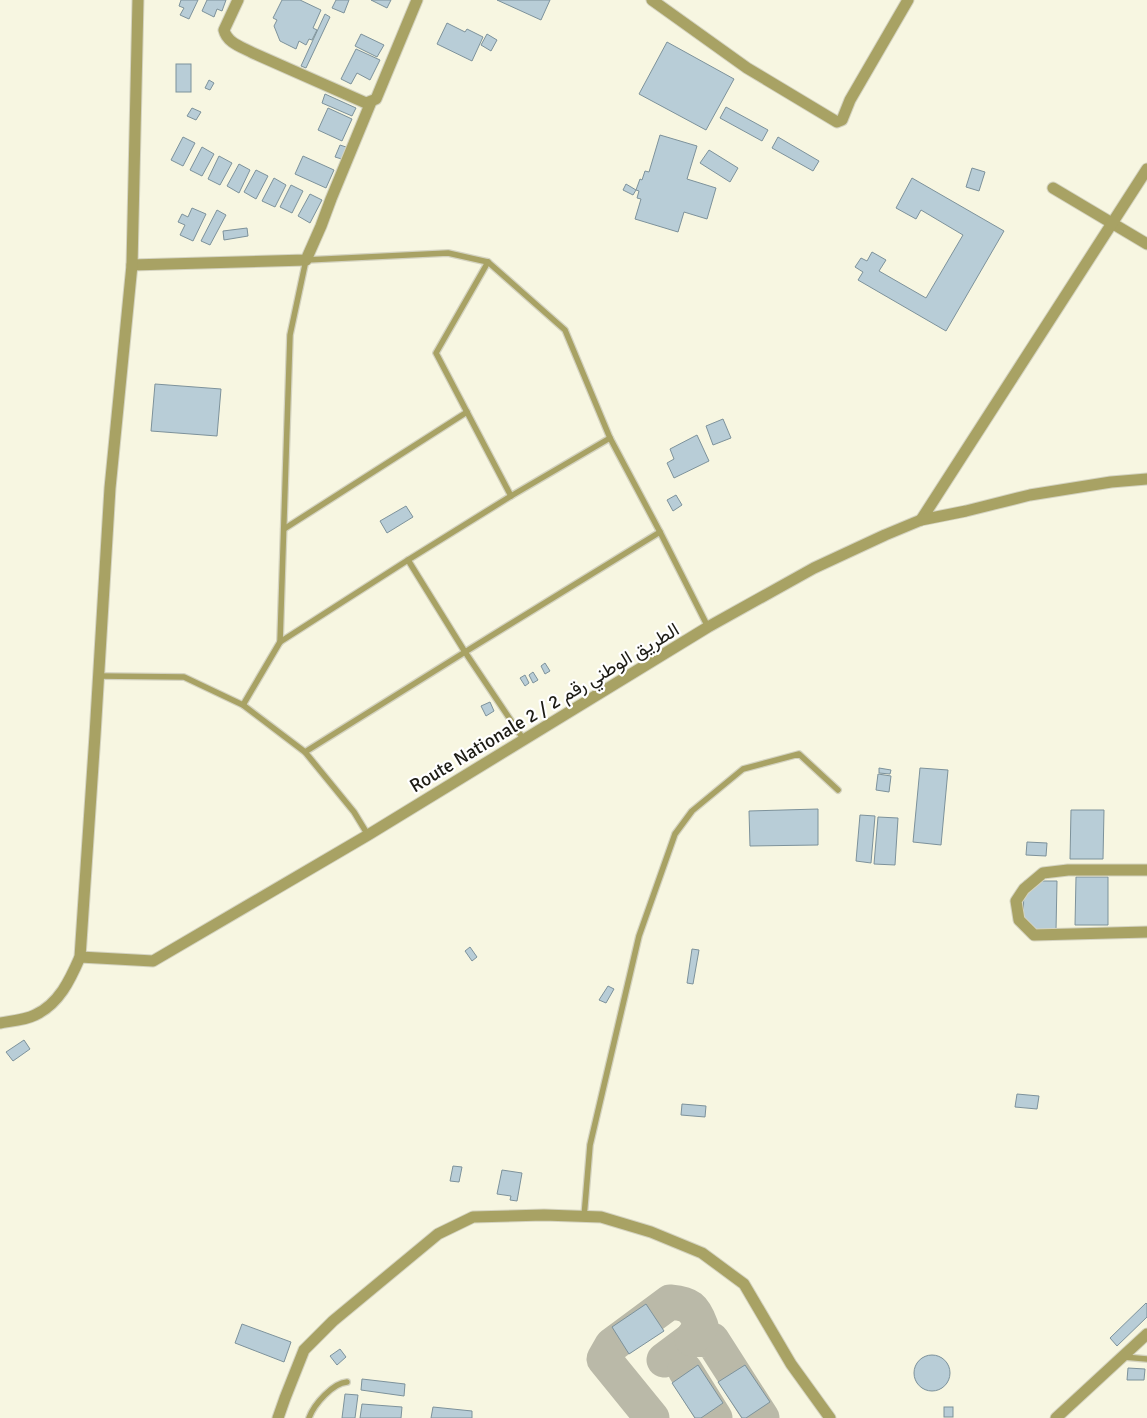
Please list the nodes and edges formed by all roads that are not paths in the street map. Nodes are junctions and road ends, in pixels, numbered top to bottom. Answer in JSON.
{"nodes":[{"id":1,"x":138,"y":0,"type":"edge"},
{"id":2,"x":238,"y":0,"type":"edge"},
{"id":3,"x":416,"y":0,"type":"edge"},
{"id":4,"x":652,"y":0,"type":"edge"},
{"id":5,"x":908,"y":0,"type":"edge"},
{"id":6,"x":371,"y":102,"type":"junction"},
{"id":7,"x":1147,"y":169,"type":"edge"},
{"id":8,"x":1053,"y":188,"type":"dead end"},
{"id":9,"x":1112,"y":224,"type":"junction"},
{"id":10,"x":1147,"y":244,"type":"edge"},
{"id":11,"x":306,"y":260,"type":"junction"},
{"id":12,"x":488,"y":262,"type":"junction"},
{"id":13,"x":132,"y":265,"type":"junction"},
{"id":14,"x":467,"y":412,"type":"junction"},
{"id":15,"x":610,"y":438,"type":"junction"},
{"id":16,"x":1147,"y":479,"type":"edge"},
{"id":17,"x":511,"y":496,"type":"junction"},
{"id":18,"x":921,"y":520,"type":"junction"},
{"id":19,"x":284,"y":529,"type":"junction"},
{"id":20,"x":660,"y":532,"type":"junction"},
{"id":21,"x":408,"y":560,"type":"junction"},
{"id":22,"x":708,"y":627,"type":"junction"},
{"id":23,"x":280,"y":642,"type":"junction"},
{"id":24,"x":465,"y":652,"type":"junction"},
{"id":25,"x":99,"y":676,"type":"junction"},
{"id":26,"x":243,"y":705,"type":"junction"},
{"id":27,"x":524,"y":740,"type":"junction"},
{"id":28,"x":305,"y":752,"type":"junction"},
{"id":29,"x":838,"y":790,"type":"dead end"},
{"id":30,"x":368,"y":835,"type":"junction"},
{"id":31,"x":1147,"y":870,"type":"edge"},
{"id":32,"x":1147,"y":932,"type":"edge"},
{"id":33,"x":80,"y":957,"type":"junction"},
{"id":34,"x":0,"y":1023,"type":"edge"},
{"id":35,"x":584,"y":1217,"type":"junction"},
{"id":36,"x":1147,"y":1334,"type":"edge"},
{"id":37,"x":1122,"y":1357,"type":"junction"},
{"id":38,"x":1147,"y":1360,"type":"edge"},
{"id":39,"x":347,"y":1382,"type":"dead end"},
{"id":40,"x":278,"y":1418,"type":"edge"},
{"id":41,"x":309,"y":1418,"type":"edge"},
{"id":42,"x":830,"y":1418,"type":"edge"},
{"id":43,"x":1056,"y":1418,"type":"edge"}],
"edges":[{"from":1,"to":13,"type":"street"},
{"from":2,"to":6,"type":"street"},
{"from":3,"to":6,"type":"street"},
{"from":4,"to":5,"type":"street"},
{"from":6,"to":11,"type":"street"},
{"from":7,"to":9,"type":"street"},
{"from":8,"to":9,"type":"street"},
{"from":9,"to":10,"type":"street"},
{"from":9,"to":18,"type":"street"},
{"from":11,"to":12,"type":"lane"},
{"from":11,"to":13,"type":"street"},
{"from":11,"to":19,"type":"lane"},
{"from":12,"to":14,"type":"lane"},
{"from":12,"to":15,"type":"lane"},
{"from":13,"to":25,"type":"street"},
{"from":14,"to":17,"type":"lane"},
{"from":14,"to":19,"type":"lane"},
{"from":15,"to":17,"type":"lane"},
{"from":15,"to":20,"type":"lane"},
{"from":16,"to":18,"type":"street","name":"Route Nationale 2 / الطريق الوطني رقم 2"},
{"from":17,"to":21,"type":"lane"},
{"from":18,"to":22,"type":"street","name":"Route Nationale 2 / الطريق الوطني رقم 2"},
{"from":19,"to":23,"type":"lane"},
{"from":20,"to":22,"type":"lane"},
{"from":20,"to":24,"type":"lane"},
{"from":21,"to":23,"type":"lane"},
{"from":21,"to":24,"type":"lane"},
{"from":22,"to":27,"type":"street","name":"Route Nationale 2 / الطريق الوطني رقم 2"},
{"from":23,"to":26,"type":"lane"},
{"from":24,"to":27,"type":"lane"},
{"from":24,"to":28,"type":"lane"},
{"from":25,"to":26,"type":"lane"},
{"from":25,"to":33,"type":"street"},
{"from":26,"to":28,"type":"lane"},
{"from":27,"to":30,"type":"street","name":"Route Nationale 2 / الطريق الوطني رقم 2"},
{"from":28,"to":30,"type":"lane"},
{"from":29,"to":35,"type":"lane"},
{"from":30,"to":33,"type":"street","name":"Route Nationale 2 / الطريق الوطني رقم 2"},
{"from":31,"to":32,"type":"street"},
{"from":33,"to":34,"type":"street"},
{"from":35,"to":40,"type":"street"},
{"from":35,"to":42,"type":"street"},
{"from":36,"to":37,"type":"street"},
{"from":37,"to":38,"type":"lane"},
{"from":37,"to":43,"type":"street"},
{"from":39,"to":41,"type":"lane"}]}
